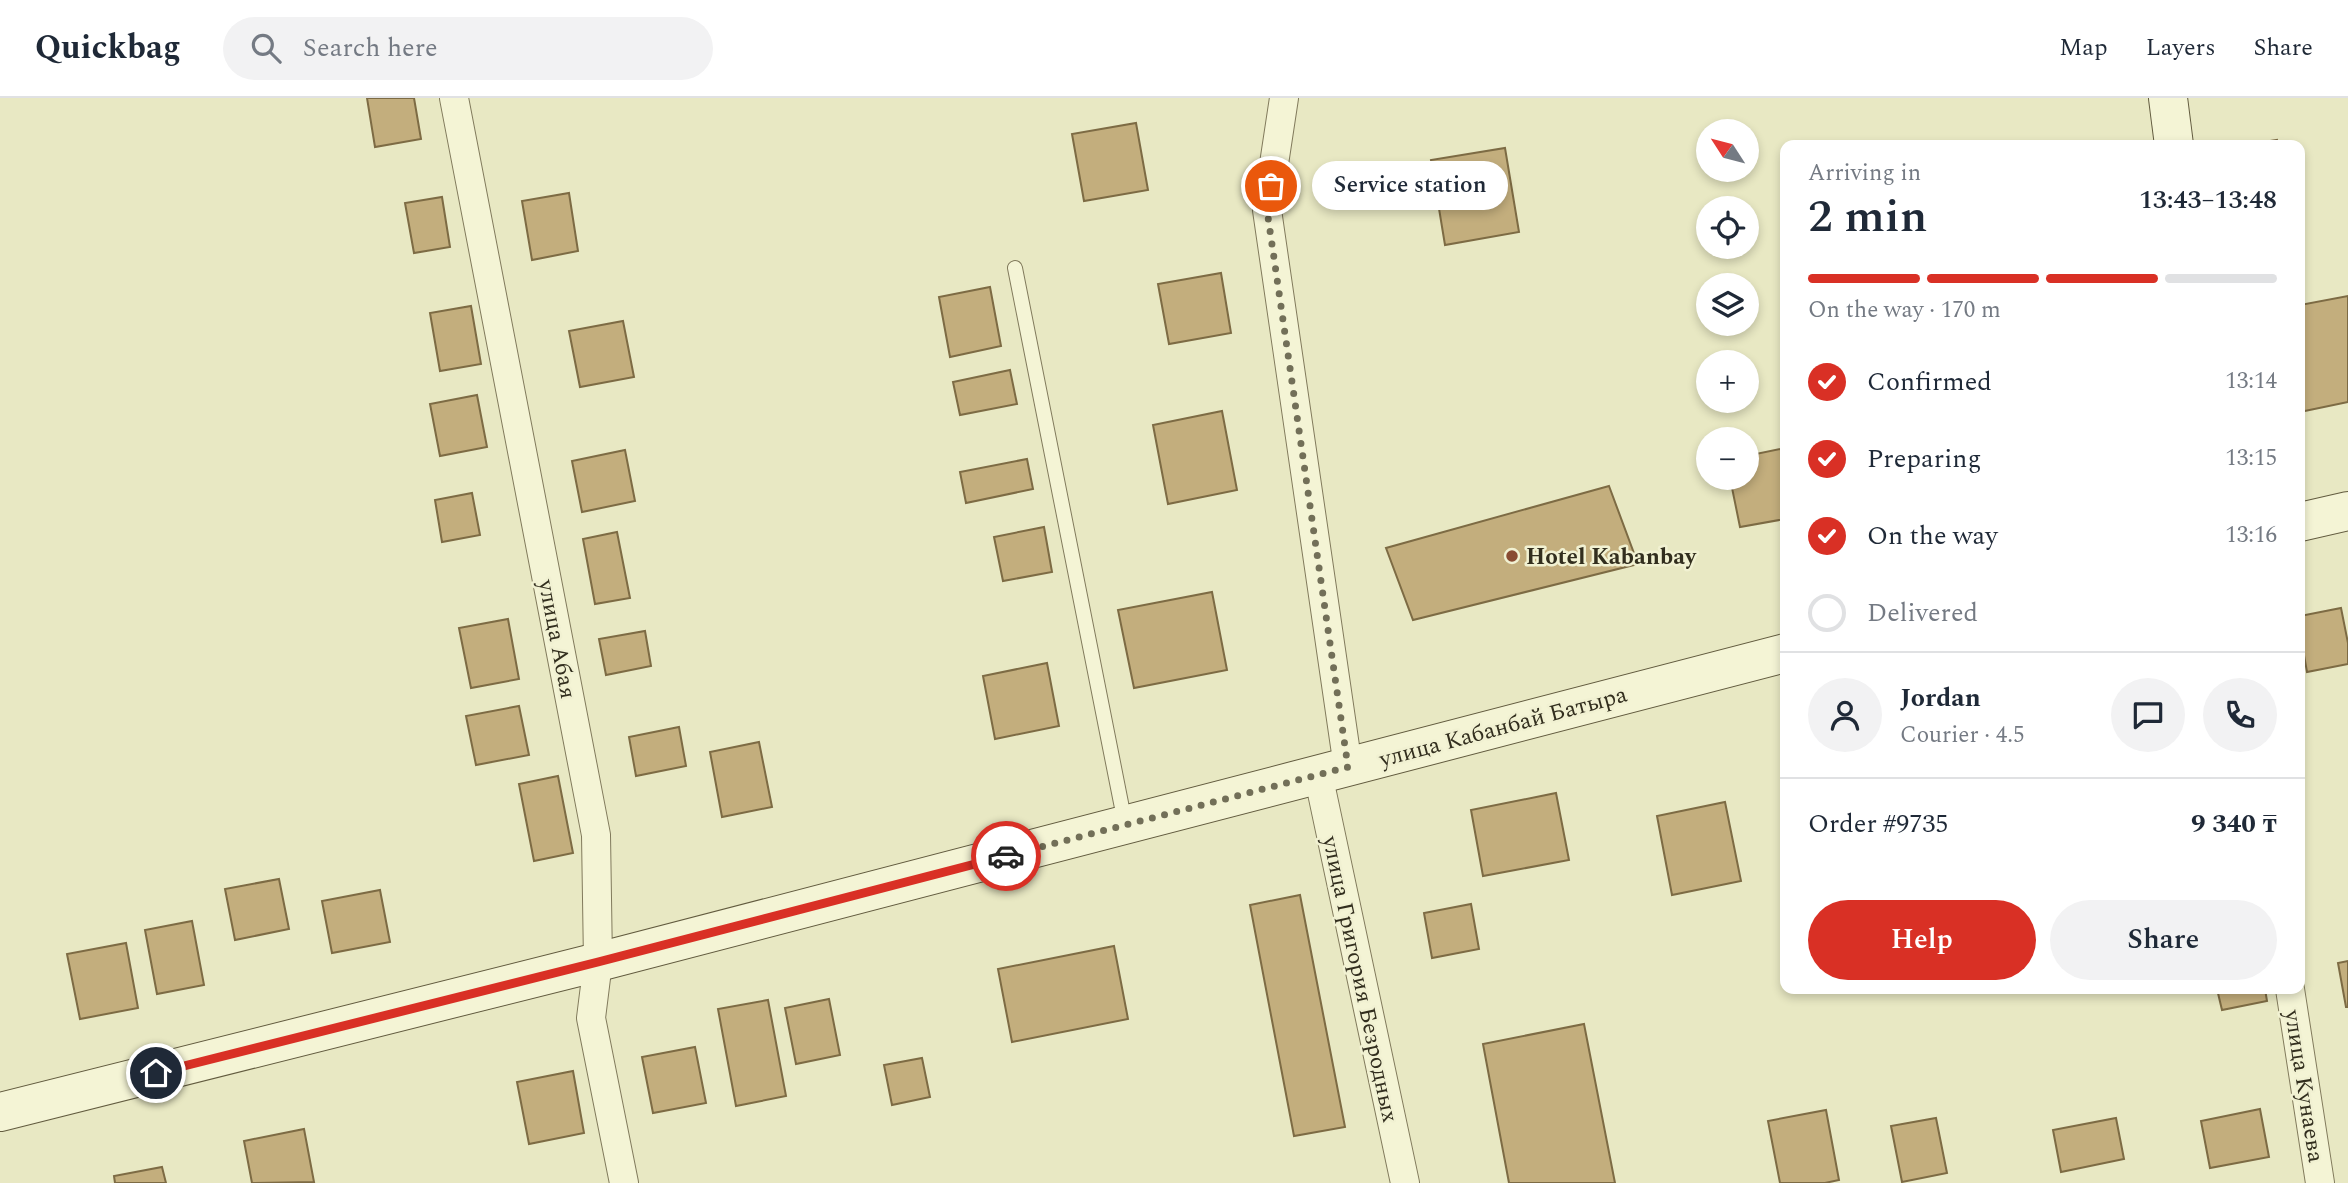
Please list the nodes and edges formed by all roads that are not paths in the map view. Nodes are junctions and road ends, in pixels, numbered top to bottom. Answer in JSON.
{"nodes":[{"id":1,"x":454,"y":98,"type":"edge"},
{"id":2,"x":1284,"y":98,"type":"edge"},
{"id":3,"x":2168,"y":98,"type":"edge"},
{"id":4,"x":2173,"y":140,"type":"edge"},
{"id":5,"x":1015,"y":268,"type":"dead end"},
{"id":6,"x":2348,"y":511,"type":"edge"},
{"id":7,"x":2305,"y":521,"type":"edge"},
{"id":8,"x":1780,"y":654,"type":"edge"},
{"id":9,"x":1333,"y":771,"type":"junction"},
{"id":10,"x":1126,"y":825,"type":"junction"},
{"id":11,"x":598,"y":962,"type":"junction"},
{"id":12,"x":2291,"y":994,"type":"edge"},
{"id":13,"x":0,"y":1112,"type":"edge"},
{"id":14,"x":624,"y":1183,"type":"edge"},
{"id":15,"x":1405,"y":1183,"type":"edge"},
{"id":16,"x":2320,"y":1183,"type":"edge"}],
"edges":[{"from":1,"to":11,"type":"street","name":"улица Абая"},
{"from":2,"to":9,"type":"street","name":"улица Григория Безродных"},
{"from":3,"to":4,"type":"street"},
{"from":5,"to":10,"type":"lane"},
{"from":6,"to":7,"type":"street"},
{"from":8,"to":9,"type":"street","name":"улица Кабанбай Батыра"},
{"from":9,"to":10,"type":"street","name":"улица Кабанбай Батыра"},
{"from":9,"to":15,"type":"street","name":"улица Григория Безродных"},
{"from":10,"to":11,"type":"street","name":"улица Кабанбай Батыра"},
{"from":11,"to":13,"type":"street","name":"улица Кабанбай Батыра"},
{"from":11,"to":14,"type":"street","name":"улица Абая"},
{"from":12,"to":16,"type":"street","name":"улица Кунаева"}]}
